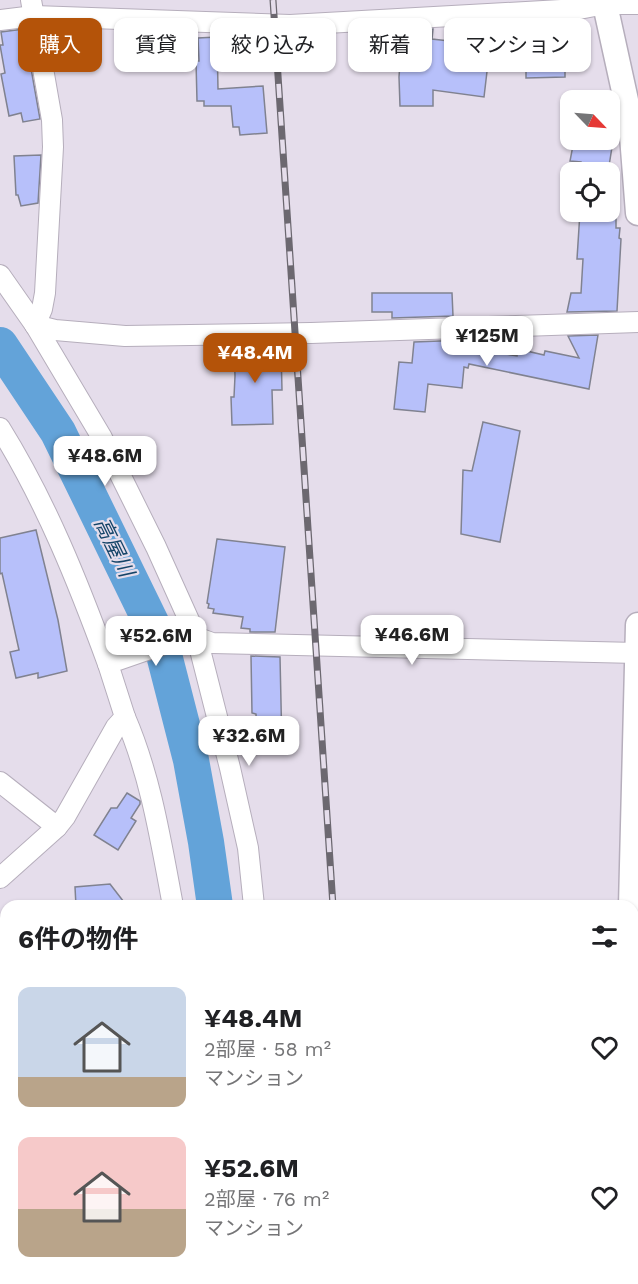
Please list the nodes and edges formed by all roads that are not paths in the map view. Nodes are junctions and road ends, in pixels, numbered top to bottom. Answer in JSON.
{"nodes":[{"id":1,"x":604,"y":2,"type":"edge"},
{"id":2,"x":638,"y":4,"type":"edge"},
{"id":3,"x":32,"y":8,"type":"edge"},
{"id":4,"x":0,"y":20,"type":"edge"},
{"id":5,"x":638,"y":213,"type":"edge"},
{"id":6,"x":0,"y":275,"type":"edge"},
{"id":7,"x":638,"y":322,"type":"edge"},
{"id":8,"x":35,"y":325,"type":"junction"},
{"id":9,"x":0,"y":428,"type":"edge"},
{"id":10,"x":638,"y":625,"type":"edge"},
{"id":11,"x":192,"y":637,"type":"junction"},
{"id":12,"x":637,"y":653,"type":"edge"},
{"id":13,"x":111,"y":663,"type":"junction"},
{"id":14,"x":125,"y":717,"type":"junction"},
{"id":15,"x":0,"y":782,"type":"edge"},
{"id":16,"x":57,"y":827,"type":"junction"},
{"id":17,"x":0,"y":878,"type":"edge"},
{"id":18,"x":172,"y":900,"type":"edge"},
{"id":19,"x":253,"y":900,"type":"edge"},
{"id":20,"x":631,"y":900,"type":"edge"}],
"edges":[{"from":1,"to":2,"type":"street"},
{"from":1,"to":3,"type":"street"},
{"from":1,"to":5,"type":"street"},
{"from":3,"to":4,"type":"street"},
{"from":3,"to":8,"type":"street"},
{"from":6,"to":8,"type":"street"},
{"from":7,"to":8,"type":"street"},
{"from":8,"to":11,"type":"street"},
{"from":9,"to":13,"type":"street"},
{"from":10,"to":12,"type":"street"},
{"from":11,"to":12,"type":"street"},
{"from":11,"to":13,"type":"street"},
{"from":11,"to":19,"type":"street"},
{"from":12,"to":20,"type":"street"},
{"from":13,"to":14,"type":"street"},
{"from":14,"to":16,"type":"street"},
{"from":14,"to":18,"type":"street"},
{"from":15,"to":16,"type":"street"},
{"from":16,"to":17,"type":"street"}]}
